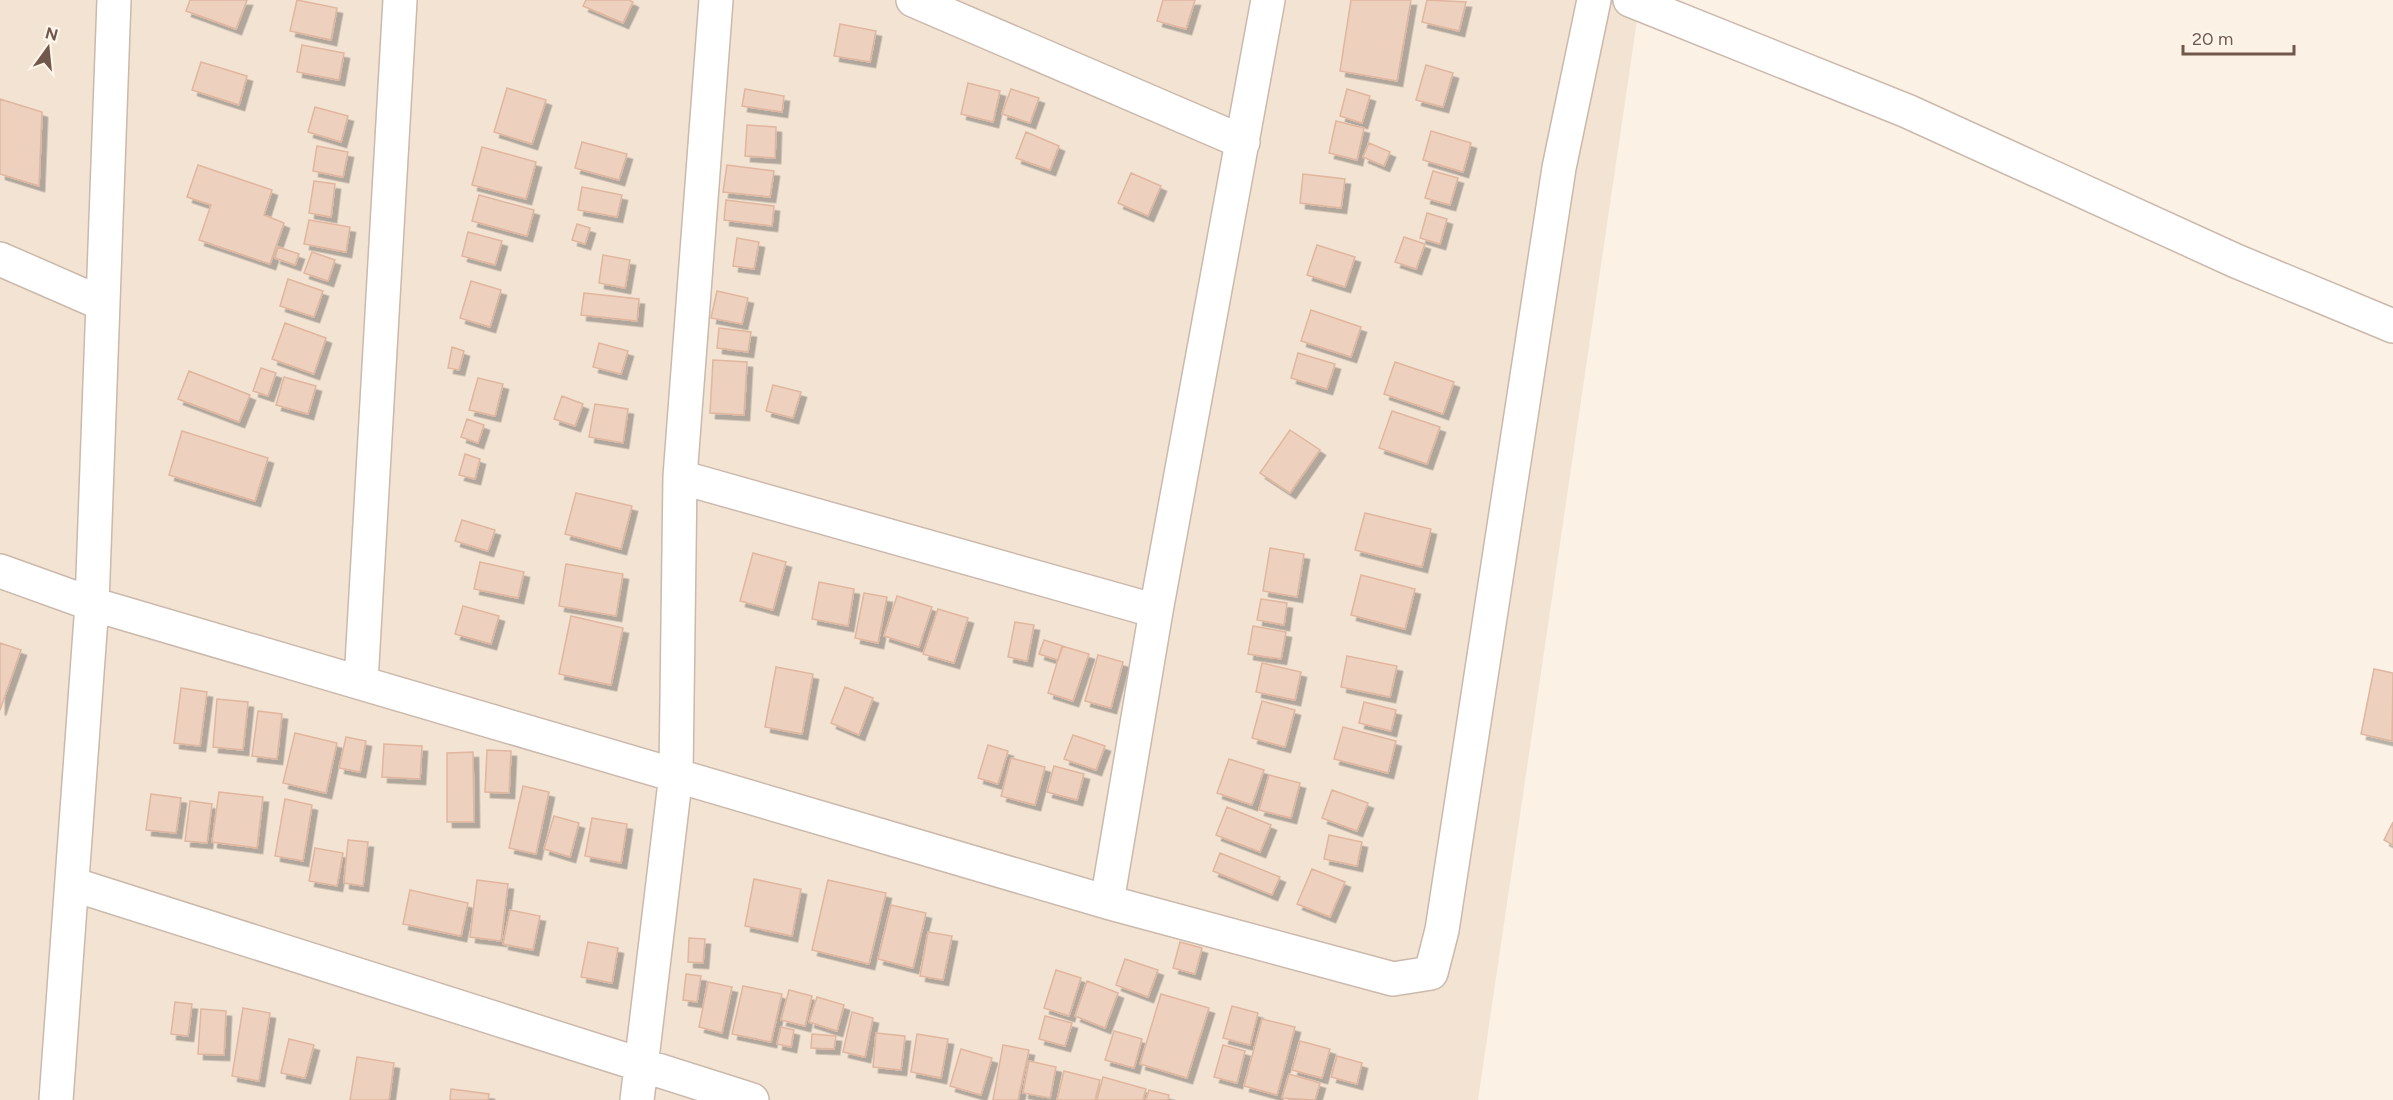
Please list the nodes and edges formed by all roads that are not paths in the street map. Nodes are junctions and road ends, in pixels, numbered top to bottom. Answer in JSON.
{"nodes":[{"id":1,"x":114,"y":0,"type":"edge"},
{"id":2,"x":400,"y":0,"type":"edge"},
{"id":3,"x":716,"y":0,"type":"edge"},
{"id":4,"x":913,"y":0,"type":"edge"},
{"id":5,"x":1268,"y":0,"type":"edge"},
{"id":6,"x":1594,"y":0,"type":"edge"},
{"id":7,"x":1630,"y":0,"type":"edge"},
{"id":8,"x":1243,"y":142,"type":"junction"},
{"id":9,"x":0,"y":259,"type":"edge"},
{"id":10,"x":103,"y":304,"type":"junction"},
{"id":11,"x":2393,"y":326,"type":"edge"},
{"id":12,"x":680,"y":477,"type":"junction"},
{"id":13,"x":0,"y":571,"type":"edge"},
{"id":14,"x":92,"y":604,"type":"junction"},
{"id":15,"x":1156,"y":611,"type":"junction"},
{"id":16,"x":361,"y":682,"type":"junction"},
{"id":17,"x":676,"y":774,"type":"junction"},
{"id":18,"x":72,"y":884,"type":"junction"},
{"id":19,"x":1107,"y":902,"type":"junction"},
{"id":20,"x":640,"y":1065,"type":"junction"},
{"id":21,"x":56,"y":1100,"type":"edge"},
{"id":22,"x":637,"y":1100,"type":"edge"},
{"id":23,"x":752,"y":1100,"type":"edge"}],
"edges":[{"from":1,"to":10,"type":"street"},
{"from":2,"to":16,"type":"street"},
{"from":3,"to":12,"type":"street"},
{"from":4,"to":8,"type":"street"},
{"from":5,"to":8,"type":"street"},
{"from":6,"to":19,"type":"street"},
{"from":7,"to":11,"type":"street"},
{"from":8,"to":15,"type":"street"},
{"from":9,"to":10,"type":"street"},
{"from":10,"to":14,"type":"street"},
{"from":12,"to":15,"type":"street"},
{"from":12,"to":17,"type":"street"},
{"from":13,"to":14,"type":"street"},
{"from":14,"to":16,"type":"street"},
{"from":14,"to":18,"type":"street"},
{"from":15,"to":19,"type":"street"},
{"from":16,"to":17,"type":"street"},
{"from":17,"to":19,"type":"street"},
{"from":17,"to":20,"type":"street"},
{"from":18,"to":20,"type":"street"},
{"from":18,"to":21,"type":"street"},
{"from":20,"to":22,"type":"street"},
{"from":20,"to":23,"type":"street"}]}
